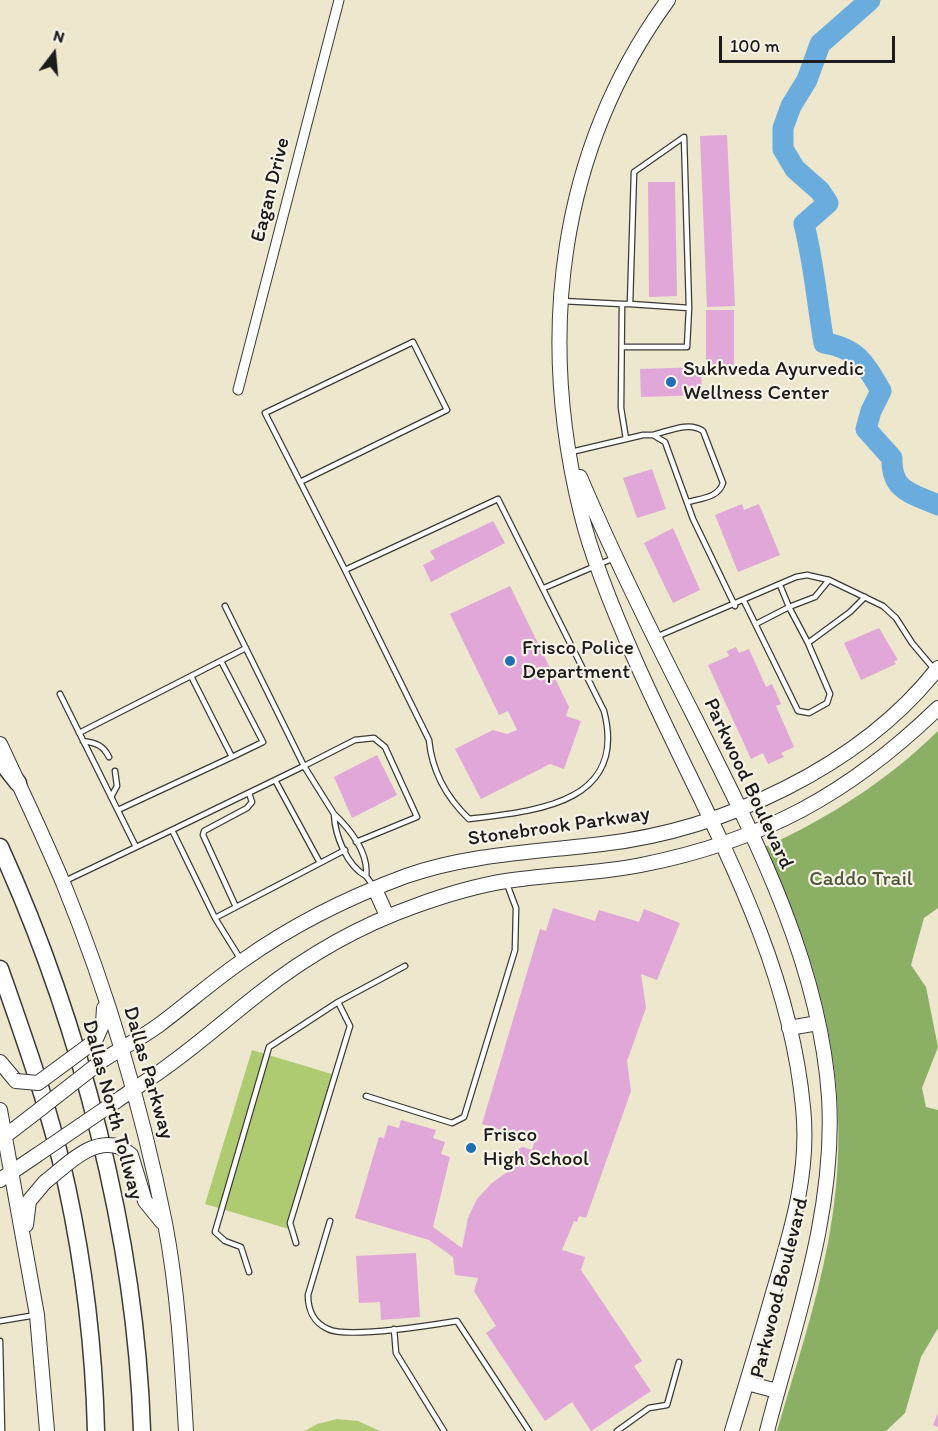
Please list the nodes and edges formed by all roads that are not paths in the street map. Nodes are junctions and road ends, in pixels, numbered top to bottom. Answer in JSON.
{"nodes":[{"id":1,"x":339,"y":0,"type":"edge"},
{"id":2,"x":668,"y":0,"type":"edge"},
{"id":3,"x":558,"y":301,"type":"junction"},
{"id":4,"x":622,"y":304,"type":"junction"},
{"id":5,"x":630,"y":304,"type":"junction"},
{"id":6,"x":688,"y":308,"type":"junction"},
{"id":7,"x":622,"y":347,"type":"junction"},
{"id":8,"x":238,"y":390,"type":"dead end"},
{"id":9,"x":653,"y":435,"type":"junction"},
{"id":10,"x":626,"y":439,"type":"junction"},
{"id":11,"x":570,"y":453,"type":"junction"},
{"id":12,"x":300,"y":482,"type":"junction"},
{"id":13,"x":688,"y":502,"type":"junction"},
{"id":14,"x":615,"y":558,"type":"junction"},
{"id":15,"x":599,"y":566,"type":"junction"},
{"id":16,"x":345,"y":570,"type":"junction"},
{"id":17,"x":829,"y":580,"type":"junction"},
{"id":18,"x":780,"y":585,"type":"junction"},
{"id":19,"x":544,"y":588,"type":"junction"},
{"id":20,"x":865,"y":597,"type":"junction"},
{"id":21,"x":744,"y":601,"type":"junction"},
{"id":22,"x":225,"y":606,"type":"dead end"},
{"id":23,"x":735,"y":606,"type":"junction"},
{"id":24,"x":789,"y":607,"type":"junction"},
{"id":25,"x":756,"y":624,"type":"junction"},
{"id":26,"x":654,"y":638,"type":"junction"},
{"id":27,"x":808,"y":643,"type":"junction"},
{"id":28,"x":246,"y":648,"type":"junction"},
{"id":29,"x":221,"y":661,"type":"junction"},
{"id":30,"x":937,"y":670,"type":"edge"},
{"id":31,"x":191,"y":676,"type":"junction"},
{"id":32,"x":60,"y":694,"type":"dead end"},
{"id":33,"x":938,"y":708,"type":"edge"},
{"id":34,"x":79,"y":733,"type":"junction"},
{"id":35,"x":83,"y":741,"type":"junction"},
{"id":36,"x":0,"y":744,"type":"edge"},
{"id":37,"x":109,"y":757,"type":"dead end"},
{"id":38,"x":232,"y":757,"type":"junction"},
{"id":39,"x":0,"y":760,"type":"edge"},
{"id":40,"x":304,"y":766,"type":"junction"},
{"id":41,"x":115,"y":771,"type":"dead end"},
{"id":42,"x":275,"y":780,"type":"junction"},
{"id":43,"x":18,"y":783,"type":"junction"},
{"id":44,"x":249,"y":793,"type":"junction"},
{"id":45,"x":111,"y":797,"type":"junction"},
{"id":46,"x":739,"y":808,"type":"junction"},
{"id":47,"x":118,"y":810,"type":"junction"},
{"id":48,"x":334,"y":814,"type":"junction"},
{"id":49,"x":709,"y":818,"type":"junction"},
{"id":50,"x":172,"y":830,"type":"junction"},
{"id":51,"x":751,"y":835,"type":"junction"},
{"id":52,"x":356,"y":842,"type":"junction"},
{"id":53,"x":722,"y":845,"type":"junction"},
{"id":54,"x":0,"y":847,"type":"edge"},
{"id":55,"x":136,"y":847,"type":"junction"},
{"id":56,"x":345,"y":850,"type":"junction"},
{"id":57,"x":320,"y":863,"type":"junction"},
{"id":58,"x":366,"y":876,"type":"junction"},
{"id":59,"x":506,"y":881,"type":"junction"},
{"id":60,"x":63,"y":882,"type":"junction"},
{"id":61,"x":375,"y":889,"type":"junction"},
{"id":62,"x":236,"y":907,"type":"junction"},
{"id":63,"x":387,"y":916,"type":"junction"},
{"id":64,"x":215,"y":918,"type":"junction"},
{"id":65,"x":242,"y":961,"type":"junction"},
{"id":66,"x":405,"y":966,"type":"dead end"},
{"id":67,"x":0,"y":969,"type":"edge"},
{"id":68,"x":105,"y":999,"type":"junction"},
{"id":69,"x":338,"y":1002,"type":"junction"},
{"id":70,"x":818,"y":1023,"type":"junction"},
{"id":71,"x":789,"y":1028,"type":"junction"},
{"id":72,"x":120,"y":1050,"type":"junction"},
{"id":73,"x":0,"y":1062,"type":"edge"},
{"id":74,"x":132,"y":1090,"type":"junction"},
{"id":75,"x":366,"y":1096,"type":"dead end"},
{"id":76,"x":0,"y":1110,"type":"edge"},
{"id":77,"x":3,"y":1138,"type":"edge"},
{"id":78,"x":6,"y":1177,"type":"edge"},
{"id":79,"x":330,"y":1221,"type":"dead end"},
{"id":80,"x":165,"y":1226,"type":"junction"},
{"id":81,"x":296,"y":1243,"type":"dead end"},
{"id":82,"x":26,"y":1247,"type":"junction"},
{"id":83,"x":249,"y":1272,"type":"dead end"},
{"id":84,"x":37,"y":1315,"type":"junction"},
{"id":85,"x":0,"y":1321,"type":"edge"},
{"id":86,"x":394,"y":1329,"type":"junction"},
{"id":87,"x":0,"y":1341,"type":"edge"},
{"id":88,"x":679,"y":1362,"type":"dead end"},
{"id":89,"x":747,"y":1383,"type":"junction"},
{"id":90,"x":777,"y":1391,"type":"junction"},
{"id":91,"x":1,"y":1403,"type":"edge"},
{"id":92,"x":3,"y":1431,"type":"edge"},
{"id":93,"x":47,"y":1431,"type":"edge"},
{"id":94,"x":96,"y":1431,"type":"edge"},
{"id":95,"x":142,"y":1431,"type":"edge"},
{"id":96,"x":186,"y":1431,"type":"edge"},
{"id":97,"x":444,"y":1431,"type":"edge"},
{"id":98,"x":529,"y":1431,"type":"edge"},
{"id":99,"x":617,"y":1431,"type":"edge"},
{"id":100,"x":732,"y":1431,"type":"edge"},
{"id":101,"x":767,"y":1431,"type":"edge"}],
"edges":[{"from":1,"to":8,"type":"street","name":"Eagan Drive"},
{"from":2,"to":3,"type":"main road","name":"Parkwood Boulevard"},
{"from":3,"to":4,"type":"lane"},
{"from":3,"to":11,"type":"main road","name":"Parkwood Boulevard"},
{"from":4,"to":5,"type":"lane"},
{"from":4,"to":7,"type":"lane"},
{"from":5,"to":6,"type":"lane"},
{"from":5,"to":6,"type":"lane"},
{"from":6,"to":7,"type":"lane"},
{"from":7,"to":10,"type":"lane"},
{"from":9,"to":10,"type":"lane"},
{"from":9,"to":13,"type":"lane"},
{"from":9,"to":13,"type":"lane"},
{"from":10,"to":11,"type":"lane"},
{"from":11,"to":14,"type":"main road","name":"Parkwood Boulevard"},
{"from":11,"to":15,"type":"main road","name":"Parkwood Boulevard"},
{"from":12,"to":12,"type":"lane"},
{"from":12,"to":16,"type":"lane"},
{"from":13,"to":23,"type":"lane"},
{"from":14,"to":15,"type":"lane"},
{"from":14,"to":26,"type":"main road","name":"Parkwood Boulevard"},
{"from":15,"to":19,"type":"lane"},
{"from":15,"to":49,"type":"main road","name":"Parkwood Boulevard"},
{"from":16,"to":19,"type":"lane"},
{"from":16,"to":19,"type":"lane"},
{"from":17,"to":18,"type":"lane"},
{"from":17,"to":20,"type":"lane"},
{"from":17,"to":24,"type":"lane"},
{"from":18,"to":21,"type":"lane"},
{"from":18,"to":24,"type":"lane"},
{"from":20,"to":27,"type":"lane"},
{"from":20,"to":30,"type":"lane"},
{"from":21,"to":23,"type":"lane"},
{"from":21,"to":25,"type":"lane"},
{"from":22,"to":28,"type":"lane"},
{"from":23,"to":26,"type":"lane"},
{"from":24,"to":25,"type":"lane"},
{"from":24,"to":27,"type":"lane"},
{"from":25,"to":27,"type":"lane"},
{"from":26,"to":46,"type":"main road","name":"Parkwood Boulevard"},
{"from":28,"to":29,"type":"lane"},
{"from":28,"to":40,"type":"lane"},
{"from":29,"to":31,"type":"lane"},
{"from":29,"to":38,"type":"lane"},
{"from":30,"to":46,"type":"main road","name":"Stonebrook Parkway"},
{"from":31,"to":34,"type":"lane"},
{"from":31,"to":38,"type":"lane"},
{"from":32,"to":34,"type":"lane"},
{"from":33,"to":51,"type":"main road"},
{"from":34,"to":35,"type":"lane"},
{"from":35,"to":37,"type":"lane"},
{"from":35,"to":45,"type":"lane"},
{"from":36,"to":43,"type":"main road","name":"Dallas Parkway"},
{"from":38,"to":47,"type":"lane"},
{"from":39,"to":43,"type":"highway"},
{"from":40,"to":42,"type":"lane"},
{"from":40,"to":48,"type":"lane"},
{"from":40,"to":52,"type":"lane"},
{"from":41,"to":45,"type":"lane"},
{"from":42,"to":44,"type":"lane"},
{"from":42,"to":57,"type":"lane"},
{"from":43,"to":60,"type":"main road","name":"Dallas Parkway"},
{"from":44,"to":50,"type":"lane"},
{"from":44,"to":62,"type":"lane"},
{"from":45,"to":47,"type":"lane"},
{"from":46,"to":49,"type":"main road","name":"Stonebrook Parkway"},
{"from":46,"to":51,"type":"main road","name":"Parkwood Boulevard"},
{"from":47,"to":55,"type":"lane"},
{"from":48,"to":52,"type":"lane"},
{"from":48,"to":56,"type":"lane"},
{"from":49,"to":53,"type":"main road","name":"Parkwood Boulevard"},
{"from":49,"to":61,"type":"main road","name":"Stonebrook Parkway"},
{"from":50,"to":55,"type":"lane"},
{"from":50,"to":64,"type":"lane"},
{"from":51,"to":53,"type":"main road"},
{"from":51,"to":70,"type":"main road","name":"Parkwood Boulevard"},
{"from":52,"to":58,"type":"lane"},
{"from":53,"to":59,"type":"main road"},
{"from":53,"to":71,"type":"main road","name":"Parkwood Boulevard"},
{"from":54,"to":95,"type":"highway","name":"Dallas North Tollway"},
{"from":55,"to":60,"type":"lane"},
{"from":56,"to":57,"type":"lane"},
{"from":56,"to":58,"type":"lane"},
{"from":57,"to":62,"type":"lane"},
{"from":58,"to":61,"type":"lane"},
{"from":59,"to":63,"type":"main road"},
{"from":59,"to":75,"type":"lane"},
{"from":60,"to":68,"type":"main road","name":"Dallas Parkway"},
{"from":61,"to":63,"type":"main road"},
{"from":61,"to":65,"type":"main road","name":"Stonebrook Parkway"},
{"from":62,"to":64,"type":"lane"},
{"from":63,"to":74,"type":"main road"},
{"from":64,"to":65,"type":"lane"},
{"from":65,"to":72,"type":"main road","name":"Stonebrook Parkway"},
{"from":66,"to":69,"type":"lane"},
{"from":67,"to":94,"type":"highway"},
{"from":68,"to":72,"type":"main road","name":"Dallas Parkway"},
{"from":68,"to":73,"type":"main road","bridge":true},
{"from":69,"to":81,"type":"lane"},
{"from":69,"to":83,"type":"lane"},
{"from":70,"to":71,"type":"main road"},
{"from":70,"to":90,"type":"main road","name":"Parkwood Boulevard"},
{"from":71,"to":89,"type":"main road","name":"Parkwood Boulevard"},
{"from":72,"to":74,"type":"main road","name":"Dallas Parkway"},
{"from":72,"to":77,"type":"main road","name":"Stonebrook Parkway","bridge":true},
{"from":74,"to":78,"type":"main road","bridge":true},
{"from":74,"to":80,"type":"main road","name":"Dallas Parkway"},
{"from":76,"to":77,"type":"main road"},
{"from":77,"to":78,"type":"main road"},
{"from":78,"to":82,"type":"main road"},
{"from":79,"to":86,"type":"lane"},
{"from":80,"to":82,"type":"main road","bridge":true},
{"from":80,"to":96,"type":"main road","name":"Dallas Parkway"},
{"from":82,"to":84,"type":"main road"},
{"from":84,"to":85,"type":"lane"},
{"from":84,"to":93,"type":"main road"},
{"from":86,"to":97,"type":"lane"},
{"from":86,"to":98,"type":"lane"},
{"from":87,"to":91,"type":"lane"},
{"from":88,"to":99,"type":"lane"},
{"from":89,"to":90,"type":"main road"},
{"from":89,"to":100,"type":"main road","name":"Parkwood Boulevard"},
{"from":90,"to":101,"type":"main road","name":"Parkwood Boulevard"},
{"from":91,"to":92,"type":"lane"}]}
